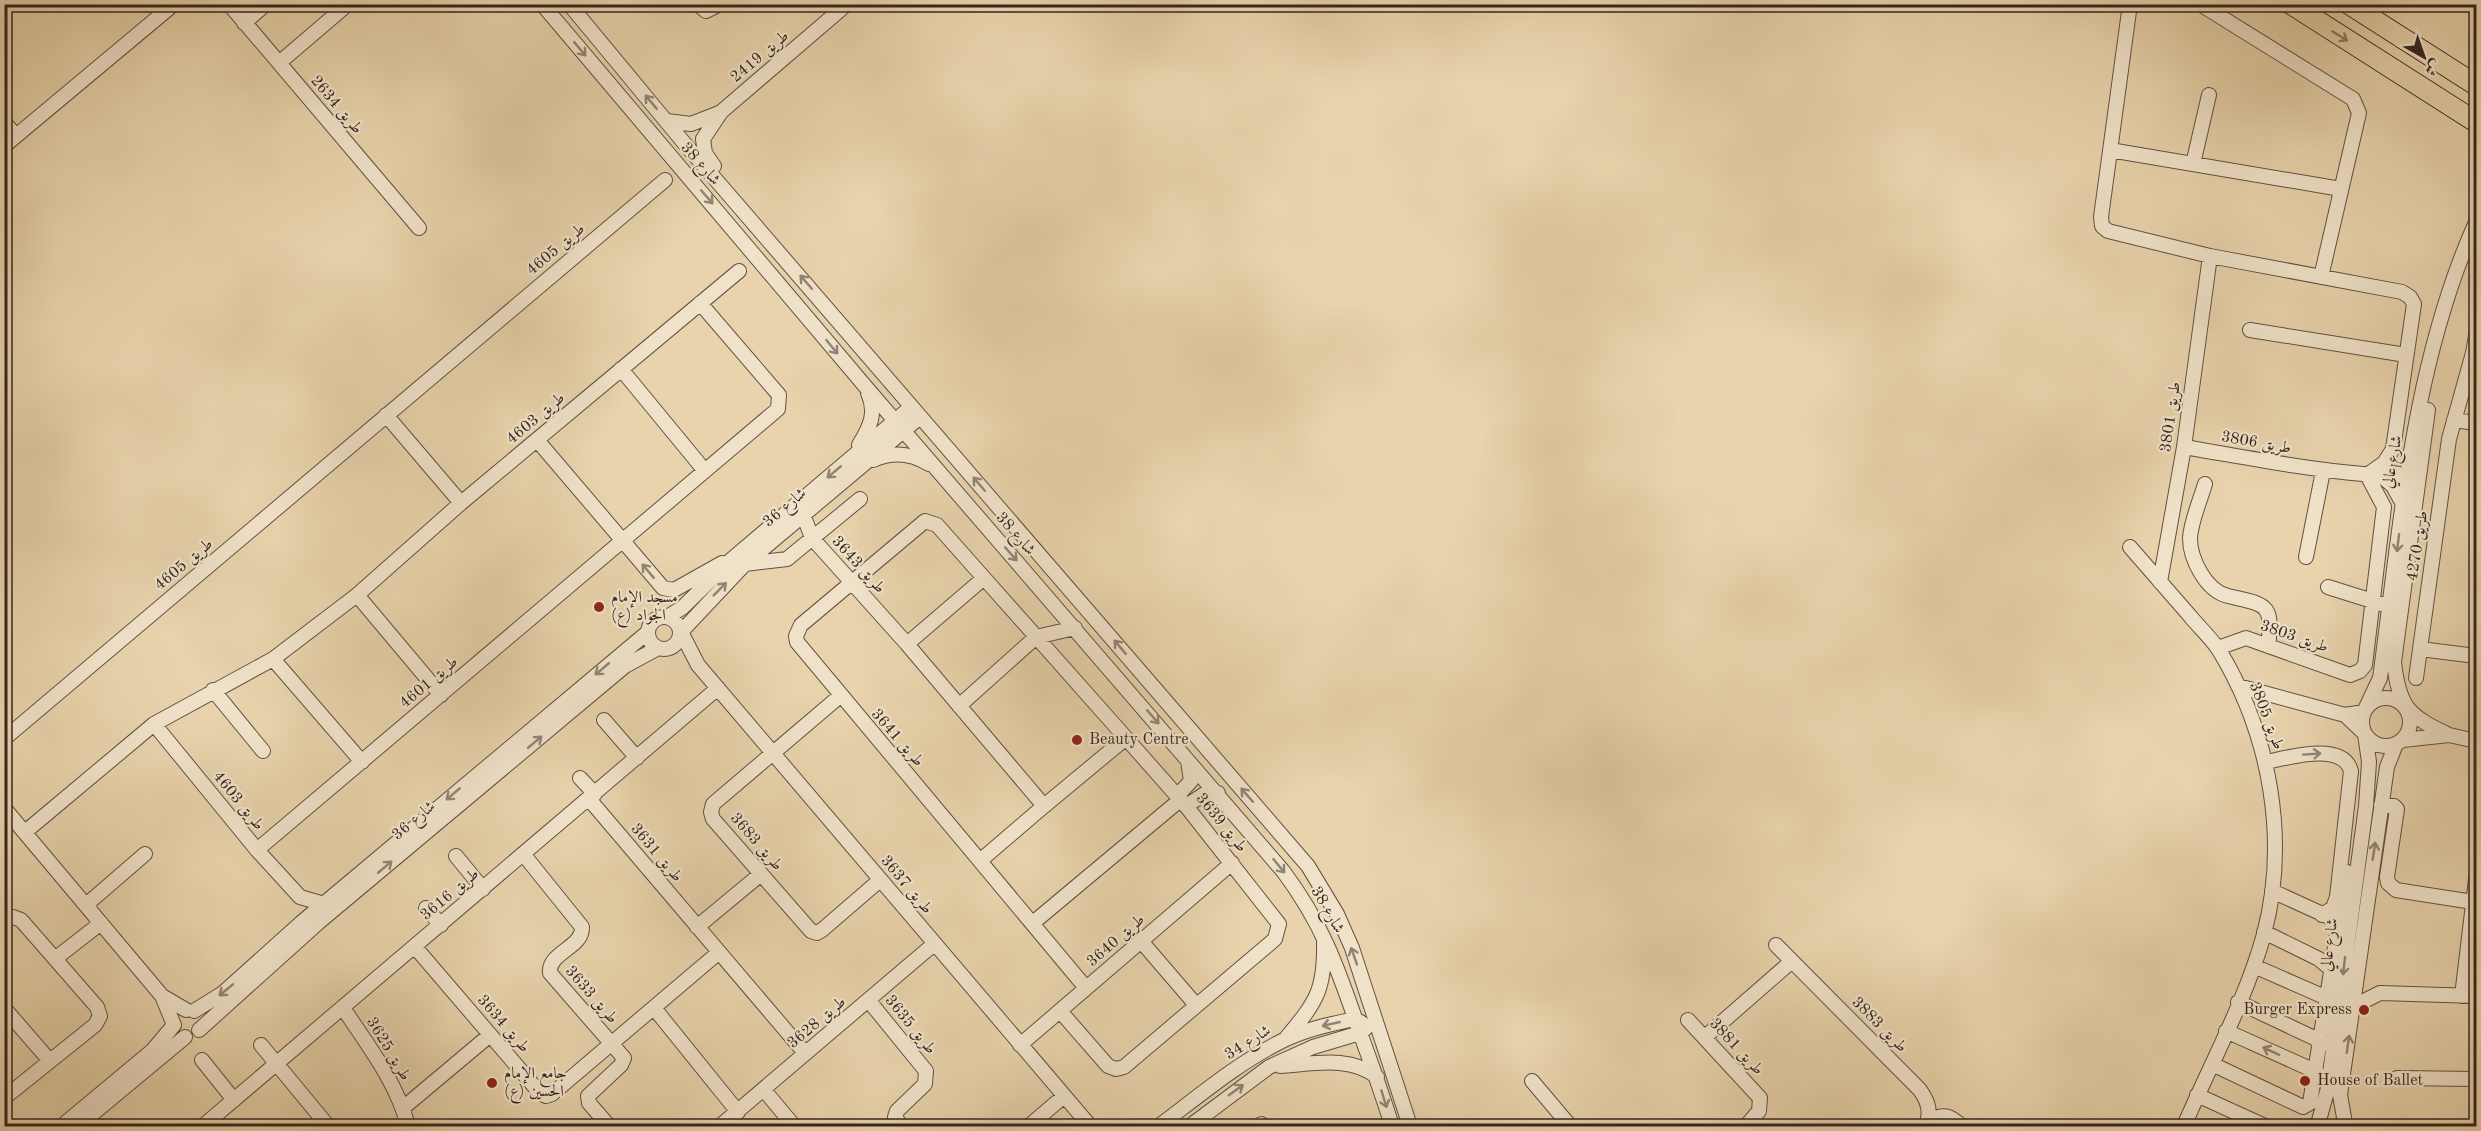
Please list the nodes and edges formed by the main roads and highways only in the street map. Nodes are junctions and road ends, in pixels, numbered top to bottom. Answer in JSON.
{"nodes":[{"id":1,"x":2290,"y":4,"type":"edge"},
{"id":2,"x":2349,"y":4,"type":"edge"},
{"id":3,"x":2476,"y":85,"type":"edge"},
{"id":4,"x":2476,"y":122,"type":"edge"}],
"edges":[{"from":1,"to":4,"type":"highway","one_way":true},
{"from":2,"to":3,"type":"highway"}]}
